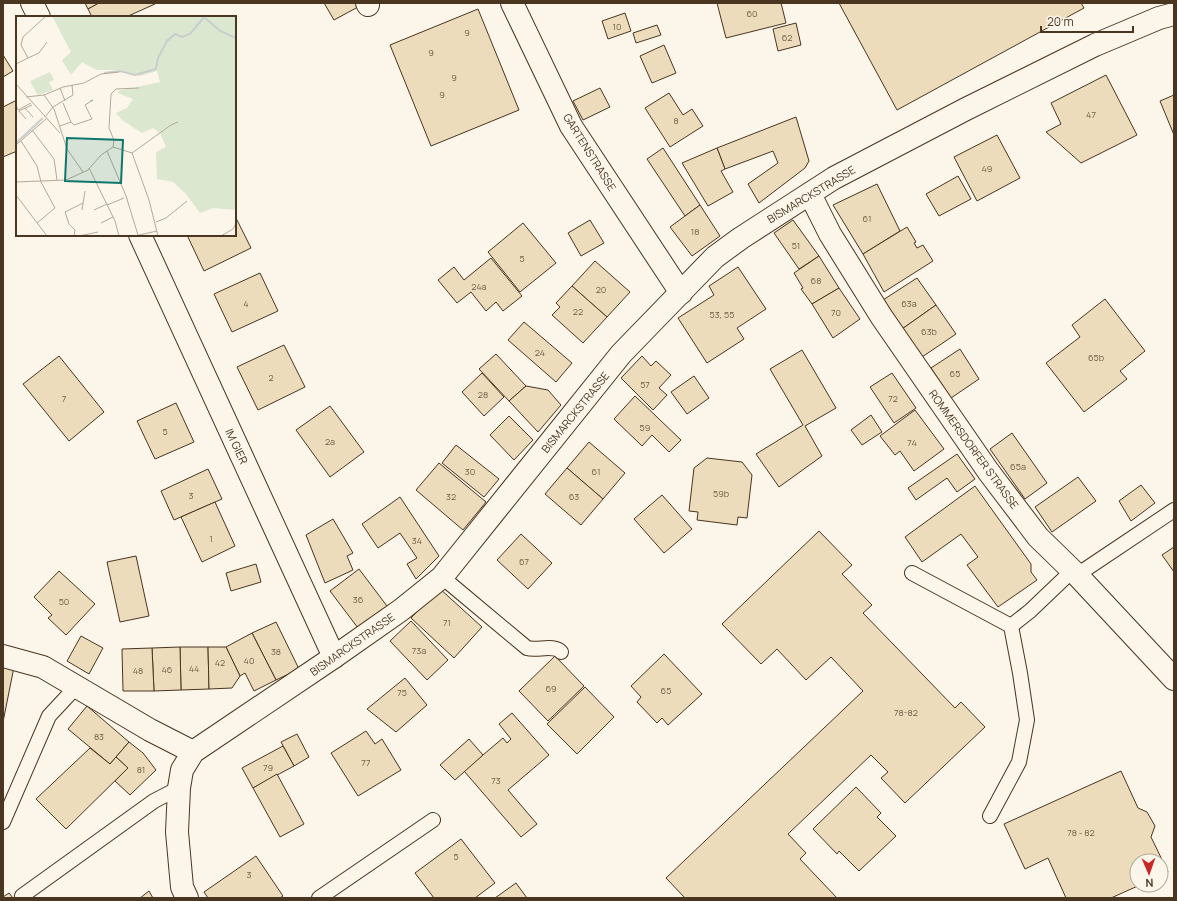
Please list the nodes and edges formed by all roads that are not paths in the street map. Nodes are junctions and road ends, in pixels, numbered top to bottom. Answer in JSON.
{"nodes":[{"id":1,"x":32,"y":3,"type":"edge"},
{"id":2,"x":512,"y":3,"type":"edge"},
{"id":3,"x":1174,"y":14,"type":"edge"},
{"id":4,"x":38,"y":16,"type":"edge"},
{"id":5,"x":810,"y":194,"type":"junction"},
{"id":6,"x":140,"y":236,"type":"edge"},
{"id":7,"x":681,"y":293,"type":"junction"},
{"id":8,"x":1174,"y":510,"type":"edge"},
{"id":9,"x":912,"y":573,"type":"dead end"},
{"id":10,"x":1075,"y":573,"type":"junction"},
{"id":11,"x":442,"y":577,"type":"junction"},
{"id":12,"x":1011,"y":626,"type":"junction"},
{"id":13,"x":561,"y":652,"type":"dead end"},
{"id":14,"x":3,"y":656,"type":"edge"},
{"id":15,"x":334,"y":657,"type":"junction"},
{"id":16,"x":1174,"y":679,"type":"edge"},
{"id":17,"x":76,"y":687,"type":"junction"},
{"id":18,"x":193,"y":752,"type":"junction"},
{"id":19,"x":179,"y":788,"type":"junction"},
{"id":20,"x":990,"y":816,"type":"dead end"},
{"id":21,"x":433,"y":820,"type":"dead end"},
{"id":22,"x":3,"y":822,"type":"edge"},
{"id":23,"x":22,"y":896,"type":"dead end"},
{"id":24,"x":187,"y":898,"type":"edge"},
{"id":25,"x":319,"y":898,"type":"edge"}],
"edges":[{"from":1,"to":4,"type":"street"},
{"from":2,"to":7,"type":"street","name":"GARTENSTRASSE"},
{"from":3,"to":5,"type":"street","name":"BISMARCKSTRASSE"},
{"from":5,"to":7,"type":"street","name":"BISMARCKSTRASSE"},
{"from":5,"to":10,"type":"street","name":"ROMMERSDORFER STRASSE"},
{"from":6,"to":15,"type":"street","name":"IM GIER"},
{"from":7,"to":11,"type":"street","name":"BISMARCKSTRASSE"},
{"from":8,"to":10,"type":"lane"},
{"from":9,"to":12,"type":"lane"},
{"from":10,"to":12,"type":"lane"},
{"from":10,"to":16,"type":"street","name":"ROMMERSDORFER STRASSE"},
{"from":11,"to":13,"type":"lane"},
{"from":11,"to":15,"type":"street","name":"BISMARCKSTRASSE"},
{"from":12,"to":20,"type":"lane"},
{"from":14,"to":17,"type":"street"},
{"from":15,"to":18,"type":"street","name":"BISMARCKSTRASSE"},
{"from":17,"to":18,"type":"street"},
{"from":17,"to":22,"type":"lane"},
{"from":18,"to":19,"type":"street"},
{"from":19,"to":23,"type":"lane"},
{"from":19,"to":24,"type":"street"},
{"from":21,"to":25,"type":"lane"}]}
